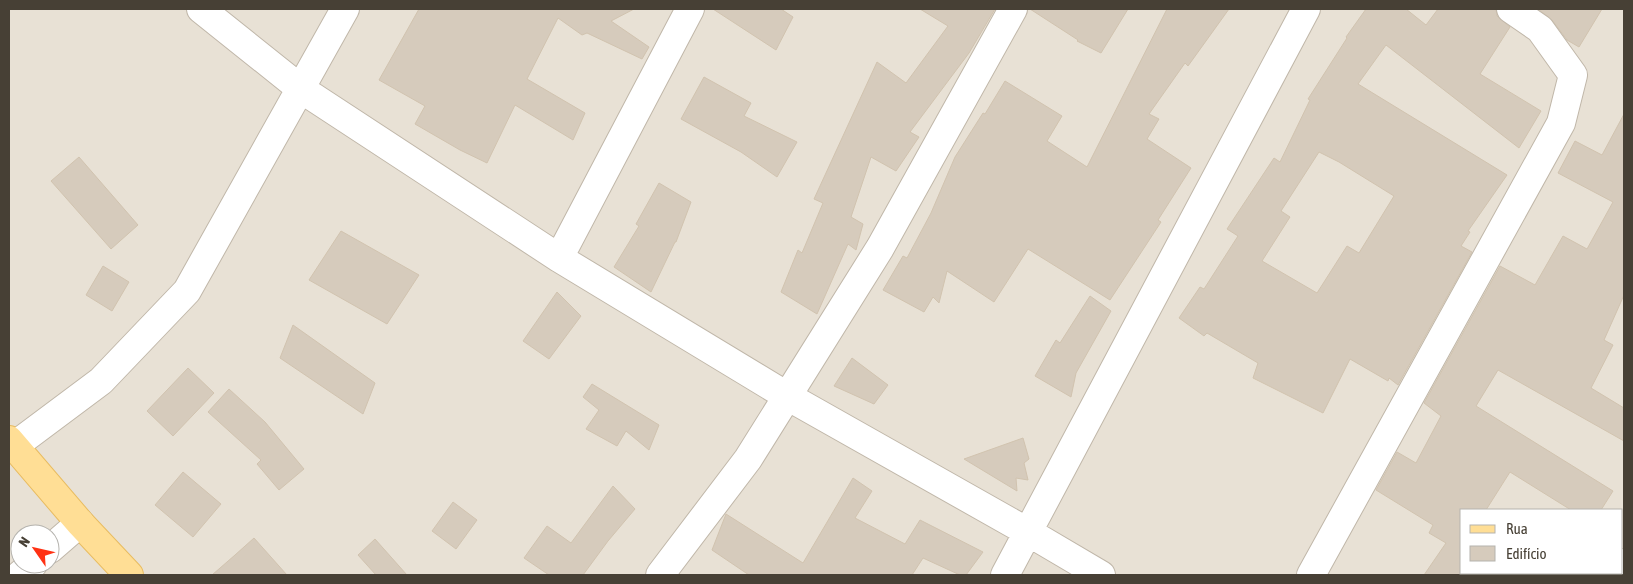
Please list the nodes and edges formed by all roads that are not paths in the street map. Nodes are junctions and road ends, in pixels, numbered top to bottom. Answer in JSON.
{"nodes":[{"id":1,"x":201,"y":9,"type":"edge"},
{"id":2,"x":345,"y":9,"type":"edge"},
{"id":3,"x":690,"y":9,"type":"edge"},
{"id":4,"x":1013,"y":9,"type":"edge"},
{"id":5,"x":1306,"y":9,"type":"edge"},
{"id":6,"x":1511,"y":9,"type":"edge"},
{"id":7,"x":301,"y":89,"type":"junction"},
{"id":8,"x":559,"y":258,"type":"junction"},
{"id":9,"x":787,"y":396,"type":"junction"},
{"id":10,"x":11,"y":443,"type":"edge"},
{"id":11,"x":80,"y":523,"type":"junction"},
{"id":12,"x":1028,"y":532,"type":"junction"},
{"id":13,"x":60,"y":540,"type":"edge"},
{"id":14,"x":129,"y":575,"type":"edge"},
{"id":15,"x":660,"y":575,"type":"edge"},
{"id":16,"x":1005,"y":575,"type":"edge"},
{"id":17,"x":1101,"y":575,"type":"edge"},
{"id":18,"x":1311,"y":575,"type":"edge"}],
"edges":[{"from":1,"to":7,"type":"street"},
{"from":2,"to":7,"type":"street"},
{"from":3,"to":8,"type":"street"},
{"from":4,"to":9,"type":"street"},
{"from":5,"to":12,"type":"street"},
{"from":6,"to":18,"type":"street"},
{"from":7,"to":8,"type":"street"},
{"from":7,"to":10,"type":"street"},
{"from":8,"to":9,"type":"street"},
{"from":9,"to":12,"type":"street"},
{"from":9,"to":15,"type":"street"},
{"from":10,"to":11,"type":"main road"},
{"from":11,"to":13,"type":"street"},
{"from":11,"to":14,"type":"main road"},
{"from":12,"to":16,"type":"street"},
{"from":12,"to":17,"type":"street"}]}
